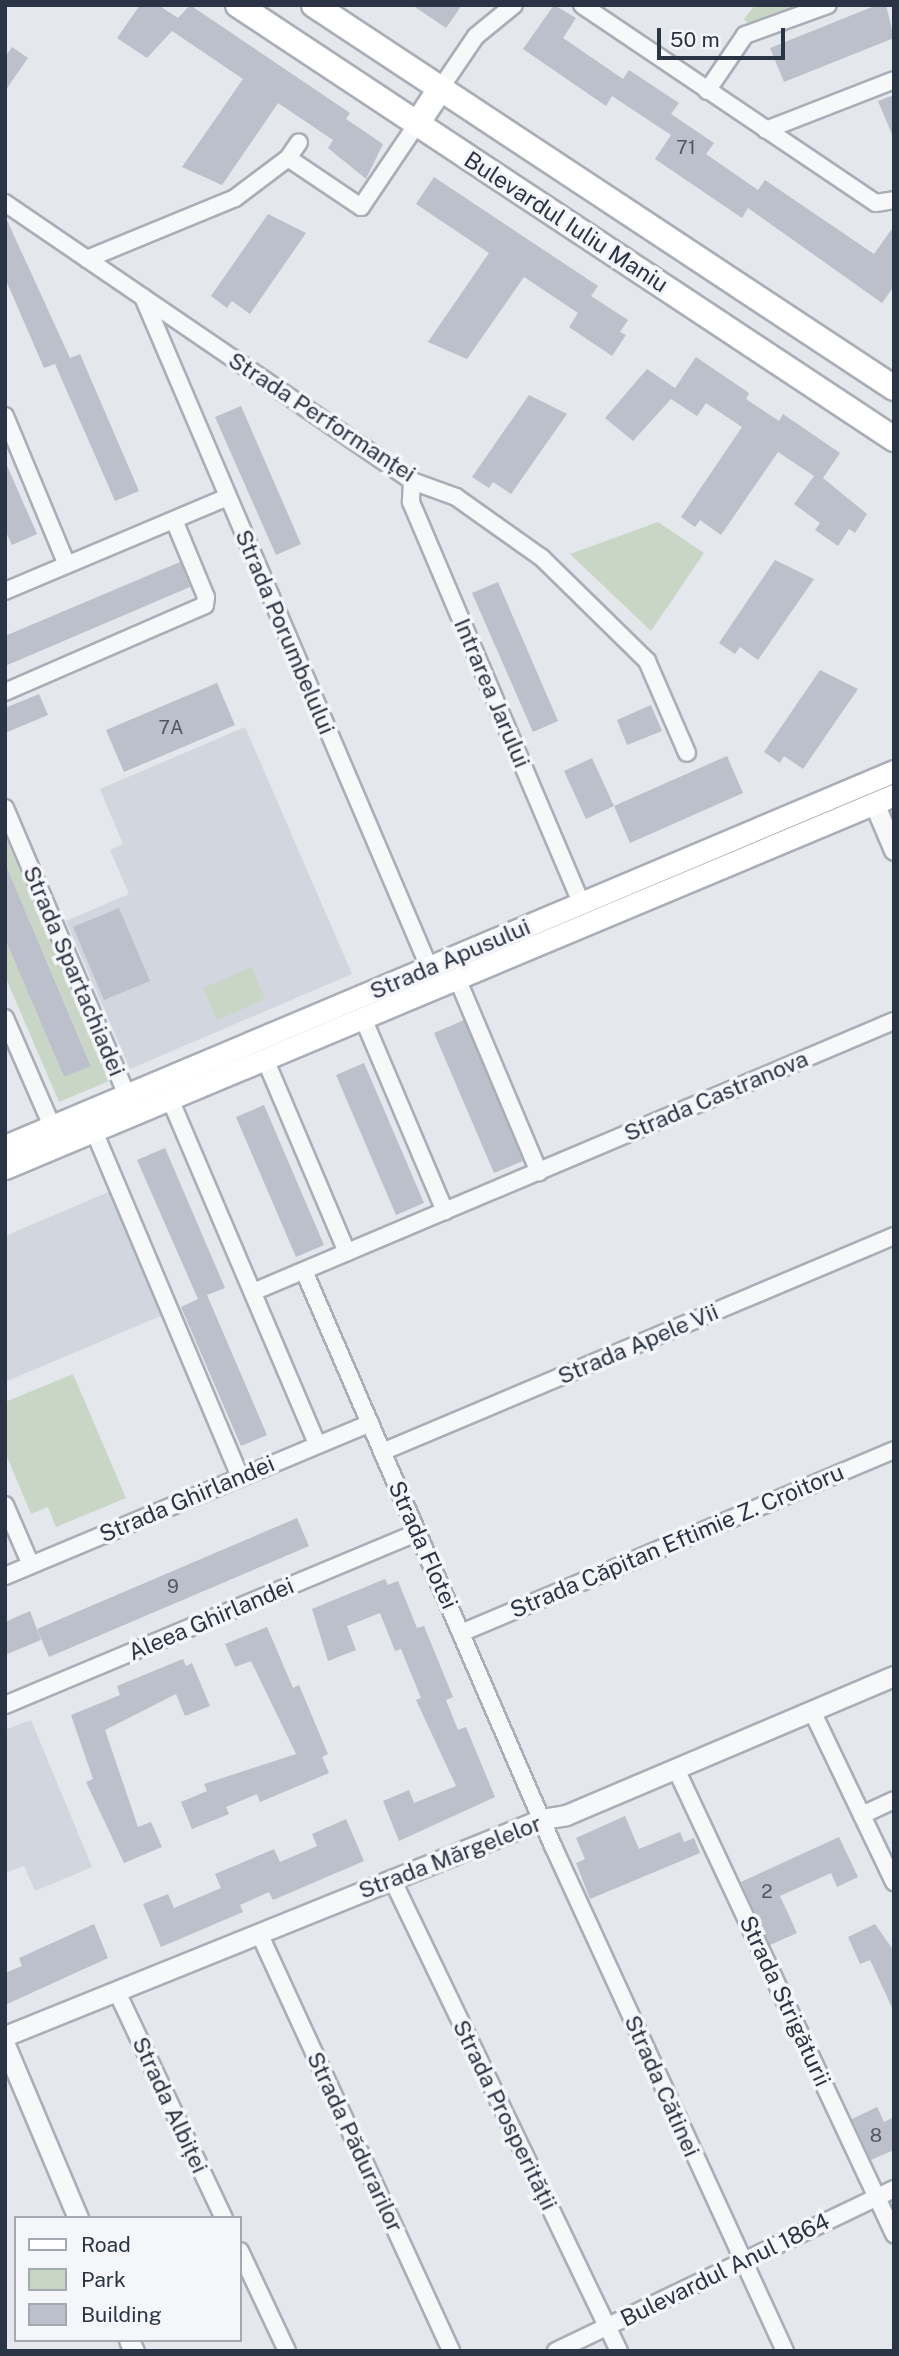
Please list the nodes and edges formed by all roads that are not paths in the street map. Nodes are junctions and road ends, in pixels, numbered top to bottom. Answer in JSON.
{"nodes":[{"id":1,"x":238,"y":5,"type":"edge"},
{"id":2,"x":314,"y":5,"type":"edge"},
{"id":3,"x":514,"y":5,"type":"edge"},
{"id":4,"x":582,"y":5,"type":"edge"},
{"id":5,"x":828,"y":5,"type":"edge"},
{"id":6,"x":894,"y":80,"type":"edge"},
{"id":7,"x":440,"y":89,"type":"junction"},
{"id":8,"x":707,"y":90,"type":"junction"},
{"id":9,"x":417,"y":124,"type":"junction"},
{"id":10,"x":766,"y":130,"type":"junction"},
{"id":11,"x":299,"y":142,"type":"dead end"},
{"id":12,"x":288,"y":158,"type":"junction"},
{"id":13,"x":894,"y":200,"type":"edge"},
{"id":14,"x":5,"y":203,"type":"edge"},
{"id":15,"x":87,"y":259,"type":"junction"},
{"id":16,"x":143,"y":297,"type":"junction"},
{"id":17,"x":892,"y":384,"type":"edge"},
{"id":18,"x":5,"y":416,"type":"edge"},
{"id":19,"x":894,"y":439,"type":"edge"},
{"id":20,"x":412,"y":481,"type":"junction"},
{"id":21,"x":228,"y":498,"type":"junction"},
{"id":22,"x":174,"y":520,"type":"junction"},
{"id":23,"x":67,"y":565,"type":"junction"},
{"id":24,"x":5,"y":591,"type":"edge"},
{"id":25,"x":5,"y":692,"type":"edge"},
{"id":26,"x":687,"y":753,"type":"dead end"},
{"id":27,"x":894,"y":771,"type":"edge"},
{"id":28,"x":866,"y":782,"type":"junction"},
{"id":29,"x":884,"y":799,"type":"edge"},
{"id":30,"x":5,"y":808,"type":"edge"},
{"id":31,"x":894,"y":850,"type":"edge"},
{"id":32,"x":581,"y":903,"type":"junction"},
{"id":33,"x":445,"y":968,"type":"junction"},
{"id":34,"x":359,"y":1008,"type":"junction"},
{"id":35,"x":5,"y":1017,"type":"edge"},
{"id":36,"x":894,"y":1021,"type":"edge"},
{"id":37,"x":265,"y":1059,"type":"junction"},
{"id":38,"x":127,"y":1095,"type":"junction"},
{"id":39,"x":170,"y":1099,"type":"junction"},
{"id":40,"x":90,"y":1121,"type":"junction"},
{"id":41,"x":56,"y":1136,"type":"junction"},
{"id":42,"x":5,"y":1146,"type":"edge"},
{"id":43,"x":5,"y":1168,"type":"edge"},
{"id":44,"x":539,"y":1172,"type":"junction"},
{"id":45,"x":445,"y":1211,"type":"junction"},
{"id":46,"x":894,"y":1236,"type":"edge"},
{"id":47,"x":347,"y":1252,"type":"junction"},
{"id":48,"x":304,"y":1271,"type":"junction"},
{"id":49,"x":253,"y":1292,"type":"junction"},
{"id":50,"x":370,"y":1423,"type":"junction"},
{"id":51,"x":317,"y":1444,"type":"junction"},
{"id":52,"x":894,"y":1450,"type":"edge"},
{"id":53,"x":382,"y":1452,"type":"junction"},
{"id":54,"x":240,"y":1476,"type":"junction"},
{"id":55,"x":5,"y":1505,"type":"edge"},
{"id":56,"x":417,"y":1533,"type":"junction"},
{"id":57,"x":30,"y":1566,"type":"junction"},
{"id":58,"x":5,"y":1576,"type":"edge"},
{"id":59,"x":461,"y":1633,"type":"junction"},
{"id":60,"x":894,"y":1676,"type":"edge"},
{"id":61,"x":5,"y":1705,"type":"edge"},
{"id":62,"x":812,"y":1711,"type":"junction"},
{"id":63,"x":676,"y":1769,"type":"junction"},
{"id":64,"x":894,"y":1800,"type":"edge"},
{"id":65,"x":862,"y":1815,"type":"junction"},
{"id":66,"x":542,"y":1819,"type":"junction"},
{"id":67,"x":392,"y":1880,"type":"junction"},
{"id":68,"x":894,"y":1882,"type":"edge"},
{"id":69,"x":258,"y":1933,"type":"junction"},
{"id":70,"x":117,"y":1992,"type":"junction"},
{"id":71,"x":5,"y":2036,"type":"edge"},
{"id":72,"x":5,"y":2045,"type":"edge"},
{"id":73,"x":894,"y":2189,"type":"edge"},
{"id":74,"x":876,"y":2197,"type":"junction"},
{"id":75,"x":77,"y":2216,"type":"edge"},
{"id":76,"x":223,"y":2216,"type":"edge"},
{"id":77,"x":894,"y":2234,"type":"edge"},
{"id":78,"x":242,"y":2255,"type":"edge"},
{"id":79,"x":742,"y":2262,"type":"junction"},
{"id":80,"x":607,"y":2326,"type":"junction"},
{"id":81,"x":287,"y":2351,"type":"edge"},
{"id":82,"x":451,"y":2351,"type":"edge"},
{"id":83,"x":556,"y":2351,"type":"edge"},
{"id":84,"x":619,"y":2351,"type":"edge"},
{"id":85,"x":785,"y":2351,"type":"edge"}],
"edges":[{"from":1,"to":9,"type":"main road","name":"Bulevardul Iuliu Maniu"},
{"from":2,"to":7,"type":"main road","name":"Bulevardul Iuliu Maniu"},
{"from":3,"to":7,"type":"street"},
{"from":4,"to":8,"type":"street"},
{"from":5,"to":8,"type":"street"},
{"from":6,"to":10,"type":"street"},
{"from":7,"to":9,"type":"main road"},
{"from":7,"to":17,"type":"main road","name":"Bulevardul Iuliu Maniu"},
{"from":8,"to":10,"type":"street"},
{"from":9,"to":12,"type":"street"},
{"from":9,"to":19,"type":"main road","name":"Bulevardul Iuliu Maniu"},
{"from":10,"to":13,"type":"street"},
{"from":11,"to":12,"type":"street"},
{"from":12,"to":15,"type":"street"},
{"from":14,"to":15,"type":"street","name":"Strada Performanței"},
{"from":15,"to":16,"type":"street","name":"Strada Performanței"},
{"from":16,"to":20,"type":"street","name":"Strada Performanței"},
{"from":16,"to":21,"type":"street","name":"Strada Porumbelului"},
{"from":18,"to":23,"type":"street"},
{"from":20,"to":26,"type":"street","name":"Strada Performanței"},
{"from":20,"to":32,"type":"street","name":"Intrarea Jarului"},
{"from":21,"to":22,"type":"street"},
{"from":21,"to":33,"type":"street","name":"Strada Porumbelului"},
{"from":22,"to":23,"type":"street"},
{"from":22,"to":25,"type":"street"},
{"from":23,"to":24,"type":"street"},
{"from":27,"to":28,"type":"main road","name":"Strada Apusului"},
{"from":28,"to":29,"type":"main road"},
{"from":28,"to":32,"type":"main road","name":"Strada Apusului"},
{"from":29,"to":31,"type":"street"},
{"from":29,"to":33,"type":"main road","name":"Strada Apusului"},
{"from":30,"to":38,"type":"street","name":"Strada Spartachiadei"},
{"from":32,"to":33,"type":"main road","name":"Strada Apusului"},
{"from":33,"to":34,"type":"main road","name":"Strada Apusului"},
{"from":33,"to":34,"type":"main road","name":"Strada Apusului"},
{"from":33,"to":44,"type":"street"},
{"from":34,"to":37,"type":"main road","name":"Strada Apusului"},
{"from":34,"to":38,"type":"main road","name":"Strada Apusului"},
{"from":34,"to":45,"type":"street"},
{"from":35,"to":41,"type":"street"},
{"from":36,"to":44,"type":"street","name":"Strada Castranova"},
{"from":37,"to":39,"type":"main road","name":"Strada Apusului"},
{"from":37,"to":47,"type":"street"},
{"from":38,"to":40,"type":"main road","name":"Strada Apusului"},
{"from":39,"to":40,"type":"main road","name":"Strada Apusului"},
{"from":39,"to":49,"type":"street"},
{"from":40,"to":41,"type":"main road","name":"Strada Apusului"},
{"from":40,"to":54,"type":"street"},
{"from":41,"to":42,"type":"main road","name":"Strada Apusului"},
{"from":41,"to":43,"type":"main road","name":"Strada Apusului"},
{"from":44,"to":45,"type":"street","name":"Strada Castranova"},
{"from":45,"to":47,"type":"street","name":"Strada Castranova"},
{"from":46,"to":53,"type":"street","name":"Strada Apele Vii"},
{"from":47,"to":48,"type":"street","name":"Strada Castranova"},
{"from":48,"to":49,"type":"street","name":"Strada Castranova"},
{"from":48,"to":50,"type":"street","name":"Strada Flotei"},
{"from":49,"to":51,"type":"street"},
{"from":50,"to":51,"type":"street","name":"Strada Ghirlandei"},
{"from":50,"to":53,"type":"street","name":"Strada Flotei"},
{"from":51,"to":54,"type":"street","name":"Strada Ghirlandei"},
{"from":52,"to":59,"type":"street","name":"Strada Căpitan Eftimie Z. Croitoru"},
{"from":53,"to":56,"type":"street","name":"Strada Flotei"},
{"from":54,"to":57,"type":"street","name":"Strada Ghirlandei"},
{"from":55,"to":57,"type":"street"},
{"from":56,"to":59,"type":"street","name":"Strada Flotei"},
{"from":56,"to":61,"type":"street","name":"Aleea Ghirlandei"},
{"from":57,"to":58,"type":"street","name":"Strada Ghirlandei"},
{"from":59,"to":66,"type":"street","name":"Strada Flotei"},
{"from":60,"to":62,"type":"street","name":"Strada Mărgelelor"},
{"from":62,"to":63,"type":"street","name":"Strada Mărgelelor"},
{"from":62,"to":65,"type":"street"},
{"from":63,"to":66,"type":"street","name":"Strada Mărgelelor"},
{"from":63,"to":74,"type":"street","name":"Strada Strigăturii"},
{"from":64,"to":65,"type":"street"},
{"from":65,"to":68,"type":"street"},
{"from":66,"to":67,"type":"street","name":"Strada Mărgelelor"},
{"from":66,"to":79,"type":"street","name":"Strada Cătinei"},
{"from":67,"to":69,"type":"street","name":"Strada Mărgelelor"},
{"from":67,"to":80,"type":"street","name":"Strada Prosperității"},
{"from":69,"to":70,"type":"street","name":"Strada Mărgelelor"},
{"from":69,"to":82,"type":"street","name":"Strada Pădurarilor"},
{"from":70,"to":71,"type":"street","name":"Strada Mărgelelor"},
{"from":70,"to":76,"type":"street","name":"Strada Albiței"},
{"from":72,"to":75,"type":"street"},
{"from":73,"to":74,"type":"street","name":"Bulevardul Anul 1864"},
{"from":74,"to":77,"type":"street","name":"Strada Strigăturii"},
{"from":74,"to":79,"type":"street","name":"Bulevardul Anul 1864"},
{"from":78,"to":81,"type":"street"},
{"from":79,"to":80,"type":"street","name":"Bulevardul Anul 1864"},
{"from":79,"to":85,"type":"street","name":"Strada Cătinei"},
{"from":80,"to":83,"type":"street","name":"Bulevardul Anul 1864"},
{"from":80,"to":84,"type":"street","name":"Strada Prosperității"}]}
